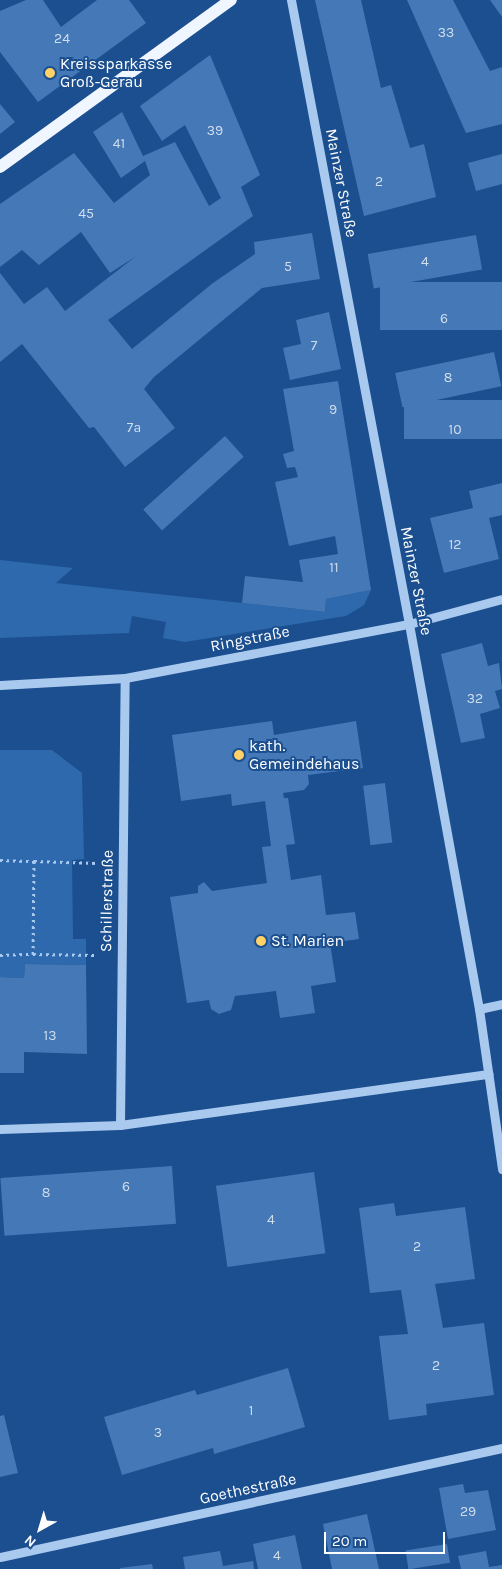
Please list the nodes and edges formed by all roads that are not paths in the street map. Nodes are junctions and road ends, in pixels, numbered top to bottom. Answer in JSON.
{"nodes":[{"id":1,"x":231,"y":0,"type":"edge"},
{"id":2,"x":290,"y":0,"type":"edge"},
{"id":3,"x":0,"y":167,"type":"edge"},
{"id":4,"x":502,"y":599,"type":"edge"},
{"id":5,"x":409,"y":624,"type":"junction"},
{"id":6,"x":125,"y":678,"type":"junction"},
{"id":7,"x":0,"y":685,"type":"edge"},
{"id":8,"x":502,"y":1004,"type":"edge"},
{"id":9,"x":479,"y":1008,"type":"junction"},
{"id":10,"x":488,"y":1074,"type":"junction"},
{"id":11,"x":120,"y":1125,"type":"junction"},
{"id":12,"x":0,"y":1130,"type":"edge"},
{"id":13,"x":502,"y":1169,"type":"edge"},
{"id":14,"x":502,"y":1448,"type":"edge"},
{"id":15,"x":0,"y":1557,"type":"edge"}],
"edges":[{"from":1,"to":3,"type":"main road"},
{"from":2,"to":5,"type":"street","name":"Mainzer Straße"},
{"from":4,"to":5,"type":"street","name":"Ringstraße"},
{"from":5,"to":6,"type":"street","name":"Ringstraße"},
{"from":5,"to":9,"type":"street","name":"Mainzer Straße"},
{"from":6,"to":7,"type":"street","name":"Ringstraße"},
{"from":6,"to":11,"type":"street","name":"Schillerstraße"},
{"from":8,"to":9,"type":"street"},
{"from":9,"to":10,"type":"street","name":"Mainzer Straße"},
{"from":10,"to":11,"type":"street"},
{"from":10,"to":13,"type":"street","name":"Mainzer Straße"},
{"from":11,"to":12,"type":"street"},
{"from":14,"to":15,"type":"street","name":"Goethestraße"}]}
